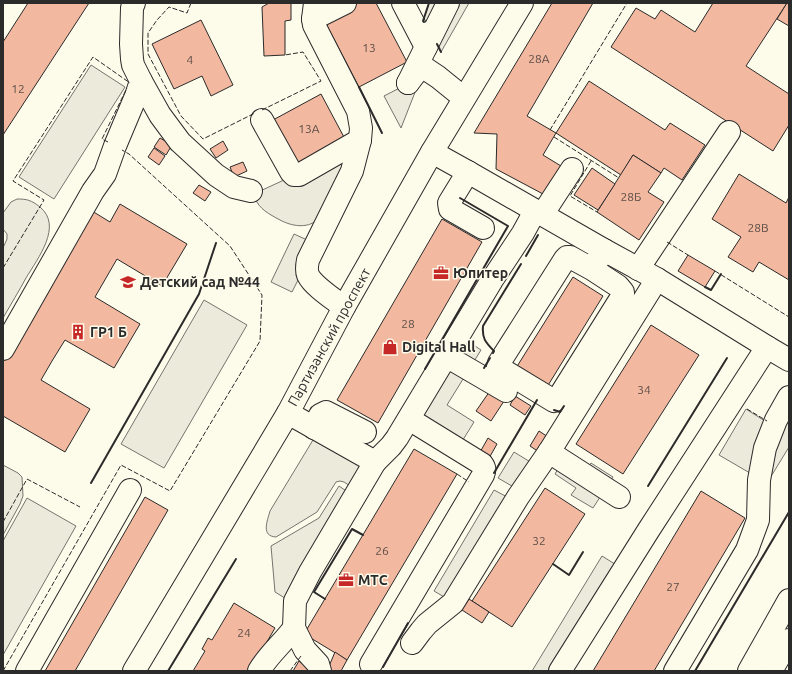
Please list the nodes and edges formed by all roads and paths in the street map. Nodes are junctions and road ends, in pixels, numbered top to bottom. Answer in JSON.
{"nodes":[{"id":1,"x":134,"y":3,"type":"edge"},
{"id":2,"x":345,"y":3,"type":"edge"},
{"id":3,"x":403,"y":3,"type":"edge"},
{"id":4,"x":448,"y":3,"type":"edge"},
{"id":5,"x":522,"y":3,"type":"edge"},
{"id":6,"x":314,"y":11,"type":"edge"},
{"id":7,"x":426,"y":47,"type":"junction"},
{"id":8,"x":141,"y":81,"type":"junction"},
{"id":9,"x":464,"y":98,"type":"junction"},
{"id":10,"x":262,"y":120,"type":"dead end"},
{"id":11,"x":729,"y":132,"type":"dead end"},
{"id":12,"x":360,"y":140,"type":"junction"},
{"id":13,"x":432,"y":152,"type":"junction"},
{"id":14,"x":572,"y":168,"type":"dead end"},
{"id":15,"x":468,"y":172,"type":"junction"},
{"id":16,"x":251,"y":191,"type":"dead end"},
{"id":17,"x":539,"y":213,"type":"junction"},
{"id":18,"x":483,"y":228,"type":"dead end"},
{"id":19,"x":604,"y":250,"type":"junction"},
{"id":20,"x":592,"y":269,"type":"junction"},
{"id":21,"x":638,"y":269,"type":"junction"},
{"id":22,"x":657,"y":279,"type":"junction"},
{"id":23,"x":344,"y":307,"type":"junction"},
{"id":24,"x":767,"y":347,"type":"junction"},
{"id":25,"x":3,"y":349,"type":"edge"},
{"id":26,"x":446,"y":356,"type":"junction"},
{"id":27,"x":789,"y":360,"type":"edge"},
{"id":28,"x":506,"y":391,"type":"dead end"},
{"id":29,"x":789,"y":397,"type":"edge"},
{"id":30,"x":288,"y":413,"type":"junction"},
{"id":31,"x":409,"y":419,"type":"junction"},
{"id":32,"x":314,"y":428,"type":"junction"},
{"id":33,"x":366,"y":432,"type":"dead end"},
{"id":34,"x":549,"y":452,"type":"junction"},
{"id":35,"x":375,"y":462,"type":"junction"},
{"id":36,"x":130,"y":490,"type":"dead end"},
{"id":37,"x":619,"y":497,"type":"dead end"},
{"id":38,"x":789,"y":600,"type":"edge"},
{"id":39,"x":294,"y":628,"type":"junction"},
{"id":40,"x":789,"y":640,"type":"edge"},
{"id":41,"x":412,"y":643,"type":"dead end"},
{"id":42,"x":371,"y":664,"type":"dead end"},
{"id":43,"x":26,"y":671,"type":"edge"},
{"id":44,"x":134,"y":671,"type":"edge"},
{"id":45,"x":259,"y":671,"type":"edge"},
{"id":46,"x":320,"y":671,"type":"edge"},
{"id":47,"x":560,"y":671,"type":"edge"},
{"id":48,"x":675,"y":671,"type":"edge"},
{"id":49,"x":749,"y":671,"type":"edge"},
{"id":50,"x":771,"y":671,"type":"edge"}],
"edges":[{"from":1,"to":8,"type":"main road"},
{"from":2,"to":6,"type":"main road"},
{"from":3,"to":7,"type":"main road"},
{"from":4,"to":7,"type":"main road"},
{"from":5,"to":9,"type":"main road","name":"Партизанский проспект"},
{"from":6,"to":12,"type":"main road"},
{"from":7,"to":9,"type":"main road"},
{"from":8,"to":16,"type":"main road"},
{"from":8,"to":25,"type":"main road"},
{"from":9,"to":13,"type":"main road","name":"Партизанский проспект"},
{"from":10,"to":12,"type":"main road"},
{"from":11,"to":21,"type":"main road"},
{"from":12,"to":23,"type":"main road"},
{"from":13,"to":15,"type":"main road"},
{"from":13,"to":23,"type":"main road","name":"Партизанский проспект"},
{"from":14,"to":17,"type":"main road"},
{"from":15,"to":17,"type":"main road"},
{"from":15,"to":18,"type":"main road"},
{"from":17,"to":19,"type":"main road"},
{"from":17,"to":26,"type":"main road"},
{"from":19,"to":20,"type":"main road"},
{"from":19,"to":21,"type":"main road"},
{"from":20,"to":20,"type":"main road"},
{"from":21,"to":22,"type":"main road"},
{"from":22,"to":24,"type":"main road"},
{"from":22,"to":34,"type":"main road"},
{"from":23,"to":30,"type":"main road","name":"Партизанский проспект"},
{"from":24,"to":27,"type":"main road"},
{"from":24,"to":47,"type":"main road"},
{"from":26,"to":28,"type":"main road"},
{"from":26,"to":31,"type":"main road"},
{"from":29,"to":48,"type":"main road"},
{"from":30,"to":32,"type":"main road"},
{"from":30,"to":44,"type":"main road","name":"Партизанский проспект"},
{"from":31,"to":35,"type":"main road"},
{"from":31,"to":42,"type":"main road"},
{"from":32,"to":33,"type":"main road"},
{"from":32,"to":35,"type":"main road"},
{"from":34,"to":37,"type":"main road"},
{"from":34,"to":41,"type":"main road"},
{"from":35,"to":39,"type":"main road"},
{"from":36,"to":43,"type":"main road"},
{"from":38,"to":49,"type":"main road"},
{"from":39,"to":45,"type":"main road"},
{"from":39,"to":46,"type":"main road"},
{"from":40,"to":50,"type":"main road"}]}
